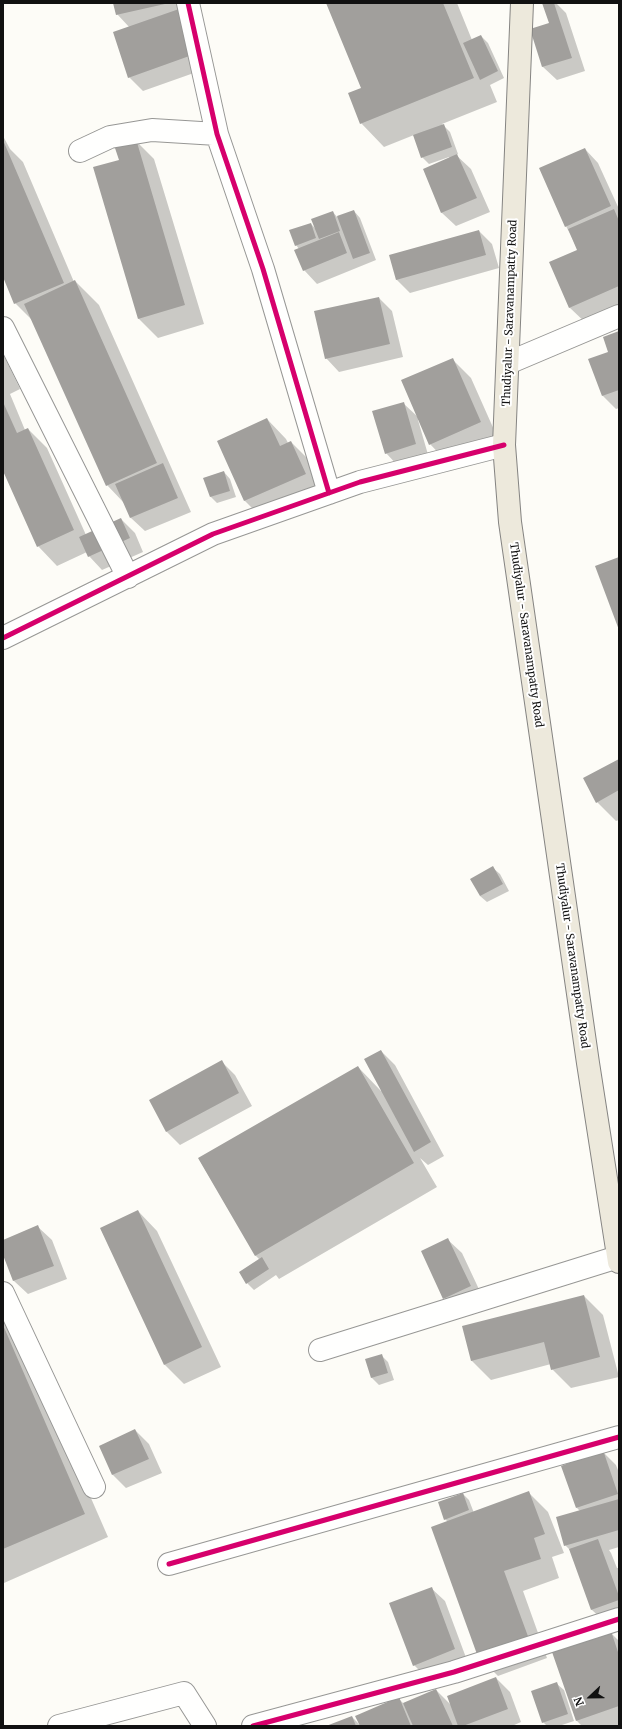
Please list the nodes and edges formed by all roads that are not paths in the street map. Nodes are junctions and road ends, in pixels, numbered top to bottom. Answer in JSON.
{"nodes":[{"id":1,"x":188,"y":3,"type":"edge"},
{"id":2,"x":522,"y":3,"type":"edge"},
{"id":3,"x":217,"y":134,"type":"junction"},
{"id":4,"x":80,"y":151,"type":"dead end"},
{"id":5,"x":619,"y":316,"type":"edge"},
{"id":6,"x":3,"y":328,"type":"edge"},
{"id":7,"x":508,"y":363,"type":"junction"},
{"id":8,"x":504,"y":445,"type":"junction"},
{"id":9,"x":328,"y":493,"type":"junction"},
{"id":10,"x":128,"y":577,"type":"junction"},
{"id":11,"x":3,"y":638,"type":"edge"},
{"id":12,"x":619,"y":1260,"type":"edge"},
{"id":13,"x":3,"y":1292,"type":"edge"},
{"id":14,"x":320,"y":1350,"type":"dead end"},
{"id":15,"x":619,"y":1437,"type":"edge"},
{"id":16,"x":94,"y":1487,"type":"dead end"},
{"id":17,"x":169,"y":1564,"type":"dead end"},
{"id":18,"x":619,"y":1619,"type":"edge"},
{"id":19,"x":59,"y":1726,"type":"edge"},
{"id":20,"x":205,"y":1726,"type":"edge"},
{"id":21,"x":253,"y":1726,"type":"edge"}],
"edges":[{"from":1,"to":3,"type":"street"},
{"from":2,"to":7,"type":"main road","name":"Thudiyalur - Saravanampatty Road"},
{"from":3,"to":4,"type":"street"},
{"from":3,"to":9,"type":"street"},
{"from":5,"to":7,"type":"street"},
{"from":6,"to":10,"type":"street"},
{"from":7,"to":8,"type":"main road","name":"Thudiyalur - Saravanampatty Road"},
{"from":8,"to":9,"type":"street"},
{"from":8,"to":12,"type":"main road","name":"Thudiyalur - Saravanampatty Road"},
{"from":9,"to":10,"type":"street"},
{"from":10,"to":11,"type":"street"},
{"from":12,"to":14,"type":"street"},
{"from":13,"to":16,"type":"street"},
{"from":15,"to":17,"type":"street"},
{"from":18,"to":21,"type":"street"},
{"from":19,"to":20,"type":"street"}]}
